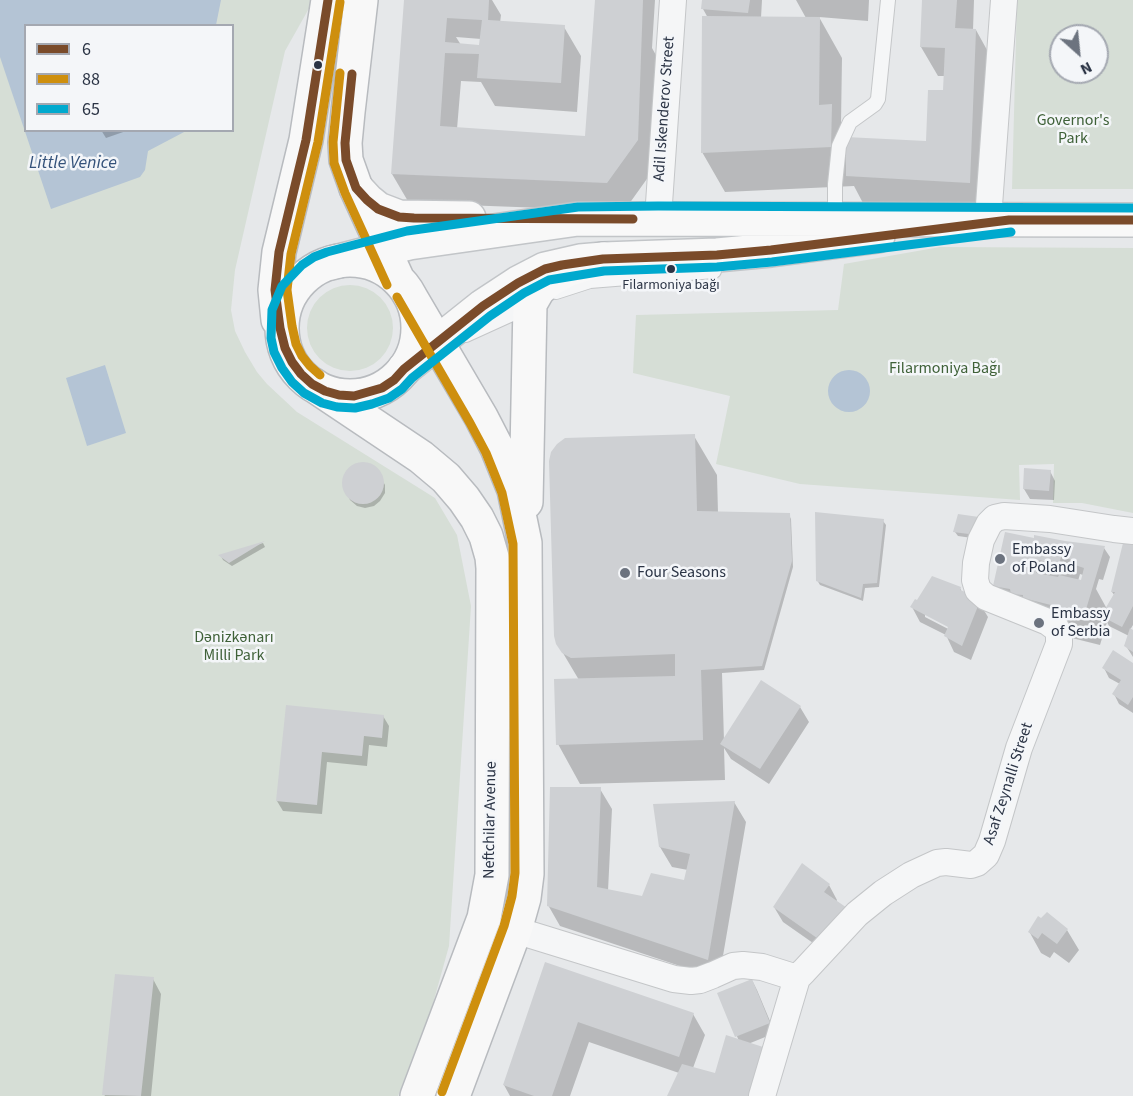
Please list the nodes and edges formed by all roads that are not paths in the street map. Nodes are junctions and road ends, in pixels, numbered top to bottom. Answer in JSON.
{"nodes":[{"id":1,"x":328,"y":0,"type":"edge"},
{"id":2,"x":361,"y":0,"type":"edge"},
{"id":3,"x":673,"y":0,"type":"edge"},
{"id":4,"x":888,"y":0,"type":"edge"},
{"id":5,"x":1004,"y":0,"type":"edge"},
{"id":6,"x":356,"y":188,"type":"junction"},
{"id":7,"x":658,"y":218,"type":"junction"},
{"id":8,"x":578,"y":219,"type":"junction"},
{"id":9,"x":835,"y":219,"type":"junction"},
{"id":10,"x":999,"y":219,"type":"junction"},
{"id":11,"x":1133,"y":220,"type":"edge"},
{"id":12,"x":896,"y":234,"type":"junction"},
{"id":13,"x":386,"y":249,"type":"junction"},
{"id":14,"x":603,"y":259,"type":"junction"},
{"id":15,"x":331,"y":263,"type":"junction"},
{"id":16,"x":403,"y":285,"type":"junction"},
{"id":17,"x":530,"y":304,"type":"junction"},
{"id":18,"x":438,"y":342,"type":"junction"},
{"id":19,"x":285,"y":348,"type":"junction"},
{"id":20,"x":404,"y":369,"type":"junction"},
{"id":21,"x":312,"y":384,"type":"junction"},
{"id":22,"x":1133,"y":531,"type":"edge"},
{"id":23,"x":525,"y":543,"type":"junction"},
{"id":24,"x":515,"y":930,"type":"junction"},
{"id":25,"x":797,"y":978,"type":"junction"},
{"id":26,"x":417,"y":1096,"type":"edge"},
{"id":27,"x":453,"y":1096,"type":"edge"},
{"id":28,"x":762,"y":1096,"type":"edge"}],
"edges":[{"from":1,"to":19,"type":"main road"},
{"from":2,"to":6,"type":"main road"},
{"from":3,"to":7,"type":"street","name":"Adil Iskenderov Street"},
{"from":4,"to":9,"type":"lane"},
{"from":5,"to":10,"type":"street"},
{"from":6,"to":8,"type":"main road"},
{"from":6,"to":13,"type":"main road"},
{"from":7,"to":8,"type":"main road"},
{"from":7,"to":9,"type":"main road"},
{"from":8,"to":13,"type":"main road"},
{"from":9,"to":10,"type":"main road"},
{"from":10,"to":11,"type":"main road"},
{"from":10,"to":12,"type":"main road"},
{"from":12,"to":14,"type":"main road"},
{"from":12,"to":17,"type":"lane"},
{"from":13,"to":15,"type":"main road"},
{"from":13,"to":16,"type":"main road"},
{"from":14,"to":17,"type":"main road"},
{"from":14,"to":18,"type":"main road"},
{"from":15,"to":16,"type":"main road"},
{"from":15,"to":19,"type":"main road"},
{"from":16,"to":18,"type":"main road","name":"Neftchilar Avenue"},
{"from":16,"to":20,"type":"main road"},
{"from":17,"to":18,"type":"lane"},
{"from":17,"to":23,"type":"main road"},
{"from":18,"to":20,"type":"main road"},
{"from":18,"to":23,"type":"main road","name":"Neftchilar Avenue"},
{"from":19,"to":21,"type":"main road"},
{"from":20,"to":21,"type":"main road"},
{"from":21,"to":26,"type":"main road","name":"Neftchilar Avenue"},
{"from":22,"to":25,"type":"street","name":"Asaf Zeynalli Street"},
{"from":23,"to":24,"type":"main road","name":"Neftchilar Avenue"},
{"from":24,"to":25,"type":"street"},
{"from":24,"to":27,"type":"main road","name":"Neftchilar Avenue"},
{"from":25,"to":28,"type":"street","name":"Asaf Zeynalli Street"}]}
